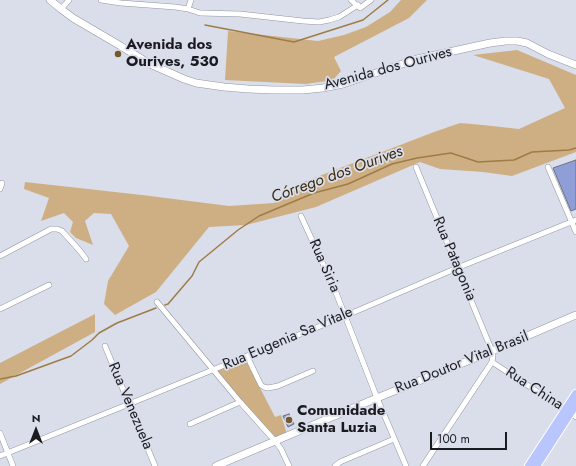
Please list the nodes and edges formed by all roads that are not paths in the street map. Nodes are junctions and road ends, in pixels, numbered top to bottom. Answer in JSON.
{"nodes":[{"id":1,"x":50,"y":0,"type":"edge"},
{"id":2,"x":69,"y":0,"type":"edge"},
{"id":3,"x":101,"y":0,"type":"edge"},
{"id":4,"x":191,"y":0,"type":"edge"},
{"id":5,"x":352,"y":0,"type":"edge"},
{"id":6,"x":371,"y":0,"type":"edge"},
{"id":7,"x":358,"y":5,"type":"junction"},
{"id":8,"x":61,"y":9,"type":"junction"},
{"id":9,"x":188,"y":9,"type":"junction"},
{"id":10,"x":576,"y":65,"type":"edge"},
{"id":11,"x":416,"y":167,"type":"dead end"},
{"id":12,"x":548,"y":167,"type":"dead end"},
{"id":13,"x":301,"y":216,"type":"dead end"},
{"id":14,"x":574,"y":221,"type":"edge"},
{"id":15,"x":576,"y":232,"type":"edge"},
{"id":16,"x":0,"y":256,"type":"edge"},
{"id":17,"x":86,"y":259,"type":"dead end"},
{"id":18,"x":457,"y":268,"type":"junction"},
{"id":19,"x":49,"y":285,"type":"dead end"},
{"id":20,"x":157,"y":302,"type":"dead end"},
{"id":21,"x":0,"y":309,"type":"edge"},
{"id":22,"x":576,"y":315,"type":"edge"},
{"id":23,"x":345,"y":316,"type":"junction"},
{"id":24,"x":105,"y":346,"type":"dead end"},
{"id":25,"x":492,"y":351,"type":"junction"},
{"id":26,"x":247,"y":356,"type":"junction"},
{"id":27,"x":492,"y":362,"type":"junction"},
{"id":28,"x":213,"y":370,"type":"junction"},
{"id":29,"x":313,"y":371,"type":"dead end"},
{"id":30,"x":576,"y":394,"type":"edge"},
{"id":31,"x":377,"y":398,"type":"junction"},
{"id":32,"x":240,"y":402,"type":"junction"},
{"id":33,"x":129,"y":404,"type":"junction"},
{"id":34,"x":576,"y":404,"type":"edge"},
{"id":35,"x":571,"y":413,"type":"edge"},
{"id":36,"x":190,"y":424,"type":"dead end"},
{"id":37,"x":0,"y":433,"type":"edge"},
{"id":38,"x":394,"y":439,"type":"junction"},
{"id":39,"x":275,"y":441,"type":"junction"},
{"id":40,"x":7,"y":453,"type":"junction"},
{"id":41,"x":0,"y":456,"type":"edge"},
{"id":42,"x":13,"y":466,"type":"edge"},
{"id":43,"x":155,"y":466,"type":"edge"},
{"id":44,"x":216,"y":466,"type":"edge"},
{"id":45,"x":289,"y":466,"type":"edge"},
{"id":46,"x":335,"y":466,"type":"edge"},
{"id":47,"x":406,"y":466,"type":"edge"},
{"id":48,"x":424,"y":466,"type":"edge"},
{"id":49,"x":529,"y":466,"type":"edge"},
{"id":50,"x":536,"y":466,"type":"edge"}],
"edges":[{"from":1,"to":8,"type":"main road","name":"Avenida dos Ourives"},
{"from":2,"to":8,"type":"street"},
{"from":3,"to":9,"type":"street"},
{"from":4,"to":9,"type":"street"},
{"from":5,"to":7,"type":"street"},
{"from":6,"to":7,"type":"street"},
{"from":7,"to":9,"type":"street"},
{"from":8,"to":10,"type":"main road","name":"Avenida dos Ourives"},
{"from":11,"to":18,"type":"street","name":"Rua Patagonia"},
{"from":12,"to":14,"type":"street"},
{"from":13,"to":23,"type":"street","name":"Rua Siria"},
{"from":14,"to":15,"type":"street"},
{"from":14,"to":18,"type":"street","name":"Rua Eugenia Sa Vitale"},
{"from":16,"to":17,"type":"street"},
{"from":18,"to":23,"type":"street","name":"Rua Eugenia Sa Vitale"},
{"from":18,"to":25,"type":"street","name":"Rua Patagonia"},
{"from":19,"to":21,"type":"street"},
{"from":20,"to":28,"type":"street"},
{"from":22,"to":25,"type":"main road","name":"Rua Doutor Vital Brasil"},
{"from":23,"to":26,"type":"street","name":"Rua Eugenia Sa Vitale"},
{"from":23,"to":31,"type":"street","name":"Rua Siria"},
{"from":24,"to":33,"type":"street","name":"Rua Venezuela"},
{"from":25,"to":27,"type":"street"},
{"from":25,"to":31,"type":"main road","name":"Rua Doutor Vital Brasil"},
{"from":26,"to":28,"type":"street","name":"Rua Eugenia Sa Vitale"},
{"from":26,"to":29,"type":"street"},
{"from":27,"to":35,"type":"street","name":"Rua China"},
{"from":27,"to":48,"type":"street"},
{"from":28,"to":32,"type":"street"},
{"from":28,"to":33,"type":"street","name":"Rua Eugenia Sa Vitale"},
{"from":30,"to":35,"type":"main road"},
{"from":31,"to":38,"type":"street","name":"Rua Siria"},
{"from":31,"to":39,"type":"main road","name":"Rua Doutor Vital Brasil"},
{"from":32,"to":36,"type":"street"},
{"from":32,"to":39,"type":"street"},
{"from":33,"to":40,"type":"street","name":"Rua Eugenia Sa Vitale"},
{"from":33,"to":43,"type":"street","name":"Rua Venezuela"},
{"from":34,"to":35,"type":"main road"},
{"from":35,"to":49,"type":"main road"},
{"from":35,"to":50,"type":"main road"},
{"from":37,"to":40,"type":"street"},
{"from":38,"to":46,"type":"street"},
{"from":38,"to":47,"type":"street","name":"Rua Siria"},
{"from":39,"to":44,"type":"main road","name":"Rua Doutor Vital Brasil"},
{"from":39,"to":45,"type":"street"},
{"from":40,"to":41,"type":"street","name":"Rua Eugenia Sa Vitale"},
{"from":40,"to":42,"type":"street"}]}
